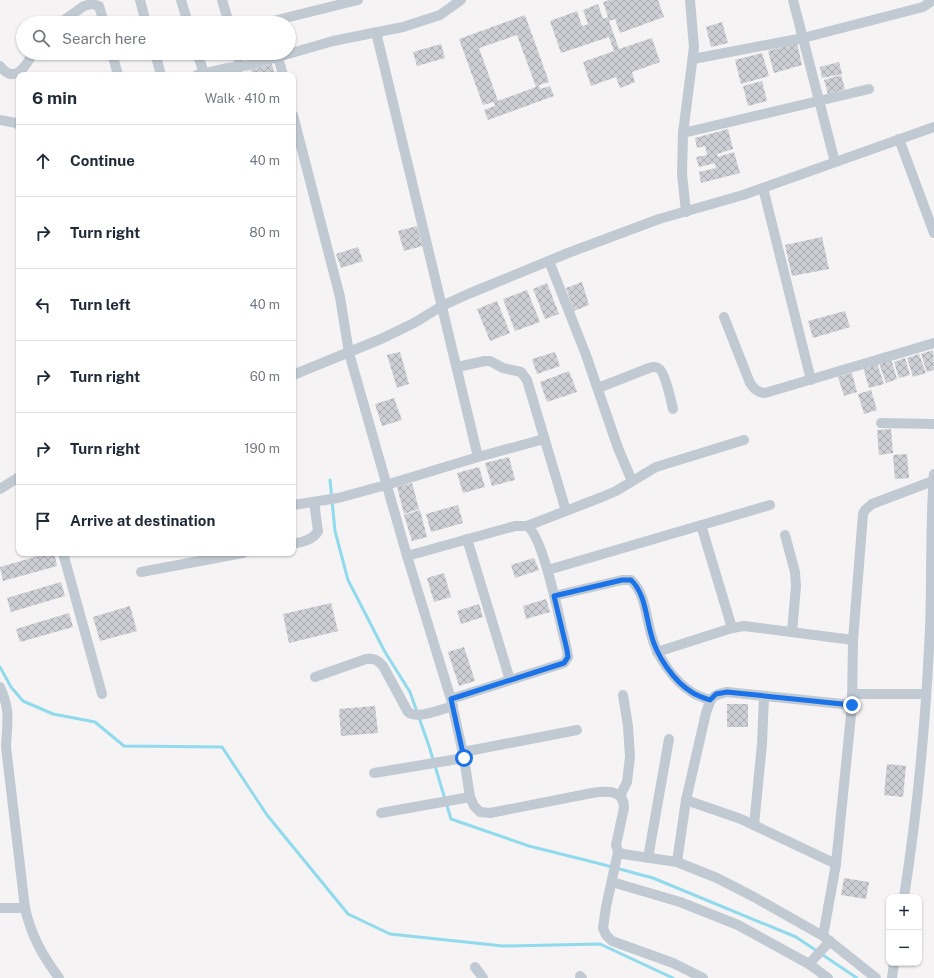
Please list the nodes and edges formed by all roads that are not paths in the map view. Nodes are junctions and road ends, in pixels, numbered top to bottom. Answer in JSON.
{"nodes":[{"id":1,"x":140,"y":0,"type":"edge"},
{"id":2,"x":181,"y":0,"type":"edge"},
{"id":3,"x":222,"y":0,"type":"edge"},
{"id":4,"x":358,"y":0,"type":"edge"},
{"id":5,"x":461,"y":0,"type":"edge"},
{"id":6,"x":690,"y":0,"type":"edge"},
{"id":7,"x":793,"y":0,"type":"edge"},
{"id":8,"x":933,"y":0,"type":"edge"},
{"id":9,"x":70,"y":16,"type":"edge"},
{"id":10,"x":102,"y":16,"type":"edge"},
{"id":11,"x":144,"y":16,"type":"edge"},
{"id":12,"x":186,"y":16,"type":"edge"},
{"id":13,"x":227,"y":16,"type":"edge"},
{"id":14,"x":293,"y":16,"type":"edge"},
{"id":15,"x":376,"y":32,"type":"junction"},
{"id":16,"x":803,"y":38,"type":"junction"},
{"id":17,"x":296,"y":52,"type":"edge"},
{"id":18,"x":693,"y":59,"type":"junction"},
{"id":19,"x":29,"y":60,"type":"edge"},
{"id":20,"x":114,"y":60,"type":"edge"},
{"id":21,"x":157,"y":60,"type":"edge"},
{"id":22,"x":198,"y":60,"type":"edge"},
{"id":23,"x":239,"y":60,"type":"edge"},
{"id":24,"x":265,"y":60,"type":"edge"},
{"id":25,"x":279,"y":60,"type":"edge"},
{"id":26,"x":0,"y":66,"type":"edge"},
{"id":27,"x":240,"y":66,"type":"junction"},
{"id":28,"x":19,"y":72,"type":"edge"},
{"id":29,"x":117,"y":72,"type":"edge"},
{"id":30,"x":160,"y":72,"type":"edge"},
{"id":31,"x":200,"y":72,"type":"edge"},
{"id":32,"x":209,"y":72,"type":"edge"},
{"id":33,"x":282,"y":72,"type":"edge"},
{"id":34,"x":16,"y":74,"type":"edge"},
{"id":35,"x":869,"y":89,"type":"dead end"},
{"id":36,"x":819,"y":101,"type":"junction"},
{"id":37,"x":0,"y":120,"type":"edge"},
{"id":38,"x":16,"y":123,"type":"edge"},
{"id":39,"x":296,"y":126,"type":"edge"},
{"id":40,"x":934,"y":127,"type":"edge"},
{"id":41,"x":683,"y":133,"type":"junction"},
{"id":42,"x":899,"y":140,"type":"junction"},
{"id":43,"x":835,"y":162,"type":"junction"},
{"id":44,"x":763,"y":188,"type":"junction"},
{"id":45,"x":686,"y":212,"type":"junction"},
{"id":46,"x":934,"y":233,"type":"edge"},
{"id":47,"x":549,"y":261,"type":"junction"},
{"id":48,"x":442,"y":306,"type":"junction"},
{"id":49,"x":724,"y":317,"type":"dead end"},
{"id":50,"x":934,"y":342,"type":"edge"},
{"id":51,"x":349,"y":353,"type":"junction"},
{"id":52,"x":457,"y":367,"type":"junction"},
{"id":53,"x":296,"y":374,"type":"edge"},
{"id":54,"x":811,"y":380,"type":"junction"},
{"id":55,"x":598,"y":388,"type":"junction"},
{"id":56,"x":673,"y":409,"type":"dead end"},
{"id":57,"x":881,"y":423,"type":"dead end"},
{"id":58,"x":934,"y":424,"type":"edge"},
{"id":59,"x":544,"y":439,"type":"junction"},
{"id":60,"x":744,"y":440,"type":"dead end"},
{"id":61,"x":478,"y":457,"type":"junction"},
{"id":62,"x":934,"y":477,"type":"edge"},
{"id":63,"x":16,"y":479,"type":"edge"},
{"id":64,"x":632,"y":481,"type":"junction"},
{"id":65,"x":386,"y":485,"type":"junction"},
{"id":66,"x":0,"y":489,"type":"edge"},
{"id":67,"x":319,"y":501,"type":"junction"},
{"id":68,"x":296,"y":505,"type":"edge"},
{"id":69,"x":770,"y":505,"type":"dead end"},
{"id":70,"x":566,"y":511,"type":"junction"},
{"id":71,"x":527,"y":526,"type":"junction"},
{"id":72,"x":701,"y":526,"type":"junction"},
{"id":73,"x":785,"y":535,"type":"dead end"},
{"id":74,"x":467,"y":539,"type":"junction"},
{"id":75,"x":296,"y":543,"type":"edge"},
{"id":76,"x":64,"y":556,"type":"edge"},
{"id":77,"x":227,"y":556,"type":"edge"},
{"id":78,"x":407,"y":556,"type":"junction"},
{"id":79,"x":548,"y":570,"type":"junction"},
{"id":80,"x":141,"y":572,"type":"dead end"},
{"id":81,"x":554,"y":596,"type":"junction"},
{"id":82,"x":732,"y":628,"type":"junction"},
{"id":83,"x":792,"y":632,"type":"junction"},
{"id":84,"x":853,"y":640,"type":"junction"},
{"id":85,"x":657,"y":652,"type":"junction"},
{"id":86,"x":315,"y":677,"type":"dead end"},
{"id":87,"x":510,"y":680,"type":"junction"},
{"id":88,"x":0,"y":687,"type":"edge"},
{"id":89,"x":102,"y":694,"type":"dead end"},
{"id":90,"x":852,"y":694,"type":"junction"},
{"id":91,"x":926,"y":694,"type":"junction"},
{"id":92,"x":623,"y":695,"type":"dead end"},
{"id":93,"x":764,"y":696,"type":"junction"},
{"id":94,"x":710,"y":700,"type":"junction"},
{"id":95,"x":452,"y":702,"type":"junction"},
{"id":96,"x":852,"y":705,"type":"junction"},
{"id":97,"x":929,"y":726,"type":"edge"},
{"id":98,"x":577,"y":730,"type":"dead end"},
{"id":99,"x":669,"y":739,"type":"dead end"},
{"id":100,"x":3,"y":747,"type":"edge"},
{"id":101,"x":463,"y":755,"type":"junction"},
{"id":102,"x":374,"y":773,"type":"dead end"},
{"id":103,"x":620,"y":796,"type":"junction"},
{"id":104,"x":470,"y":797,"type":"junction"},
{"id":105,"x":686,"y":800,"type":"junction"},
{"id":106,"x":381,"y":813,"type":"dead end"},
{"id":107,"x":754,"y":825,"type":"junction"},
{"id":108,"x":618,"y":852,"type":"junction"},
{"id":109,"x":648,"y":858,"type":"junction"},
{"id":110,"x":677,"y":862,"type":"junction"},
{"id":111,"x":836,"y":864,"type":"junction"},
{"id":112,"x":612,"y":879,"type":"junction"},
{"id":113,"x":904,"y":894,"type":"edge"},
{"id":114,"x":0,"y":908,"type":"edge"},
{"id":115,"x":25,"y":908,"type":"junction"},
{"id":116,"x":826,"y":941,"type":"junction"},
{"id":117,"x":812,"y":960,"type":"junction"},
{"id":118,"x":894,"y":966,"type":"edge"},
{"id":119,"x":475,"y":967,"type":"dead end"},
{"id":120,"x":59,"y":978,"type":"edge"},
{"id":121,"x":483,"y":978,"type":"edge"},
{"id":122,"x":703,"y":978,"type":"edge"},
{"id":123,"x":828,"y":978,"type":"edge"},
{"id":124,"x":876,"y":978,"type":"edge"},
{"id":125,"x":892,"y":978,"type":"edge"}],
"edges":[{"from":1,"to":11,"type":"street"},
{"from":2,"to":12,"type":"street"},
{"from":3,"to":13,"type":"street"},
{"from":4,"to":14,"type":"street"},
{"from":5,"to":15,"type":"street"},
{"from":6,"to":18,"type":"street"},
{"from":7,"to":16,"type":"street"},
{"from":8,"to":16,"type":"street"},
{"from":9,"to":10,"type":"street"},
{"from":15,"to":17,"type":"street"},
{"from":15,"to":48,"type":"street"},
{"from":16,"to":18,"type":"street"},
{"from":16,"to":36,"type":"street"},
{"from":18,"to":41,"type":"street"},
{"from":19,"to":28,"type":"street"},
{"from":20,"to":29,"type":"street"},
{"from":21,"to":30,"type":"street"},
{"from":22,"to":31,"type":"street"},
{"from":23,"to":27,"type":"street"},
{"from":24,"to":27,"type":"street"},
{"from":25,"to":33,"type":"street"},
{"from":26,"to":34,"type":"street"},
{"from":27,"to":32,"type":"street"},
{"from":35,"to":36,"type":"street"},
{"from":36,"to":41,"type":"street"},
{"from":36,"to":43,"type":"street"},
{"from":37,"to":38,"type":"street"},
{"from":39,"to":51,"type":"street"},
{"from":40,"to":42,"type":"street"},
{"from":41,"to":45,"type":"street"},
{"from":42,"to":43,"type":"street"},
{"from":42,"to":46,"type":"street"},
{"from":43,"to":44,"type":"street"},
{"from":44,"to":45,"type":"street"},
{"from":44,"to":54,"type":"street"},
{"from":45,"to":47,"type":"street"},
{"from":47,"to":48,"type":"street"},
{"from":47,"to":55,"type":"street"},
{"from":48,"to":51,"type":"street"},
{"from":48,"to":52,"type":"street"},
{"from":49,"to":54,"type":"street"},
{"from":50,"to":54,"type":"street"},
{"from":51,"to":53,"type":"street"},
{"from":51,"to":65,"type":"street"},
{"from":52,"to":59,"type":"street"},
{"from":52,"to":61,"type":"street"},
{"from":55,"to":56,"type":"street"},
{"from":55,"to":64,"type":"street"},
{"from":57,"to":58,"type":"street"},
{"from":59,"to":61,"type":"street"},
{"from":59,"to":70,"type":"street"},
{"from":60,"to":64,"type":"street"},
{"from":61,"to":65,"type":"street"},
{"from":62,"to":84,"type":"street"},
{"from":62,"to":91,"type":"street"},
{"from":63,"to":66,"type":"street"},
{"from":64,"to":70,"type":"street"},
{"from":65,"to":67,"type":"street"},
{"from":65,"to":78,"type":"street"},
{"from":67,"to":68,"type":"street"},
{"from":67,"to":75,"type":"street"},
{"from":69,"to":72,"type":"street"},
{"from":70,"to":71,"type":"street"},
{"from":71,"to":74,"type":"street"},
{"from":71,"to":79,"type":"street"},
{"from":72,"to":79,"type":"street"},
{"from":72,"to":82,"type":"street"},
{"from":73,"to":83,"type":"street"},
{"from":74,"to":78,"type":"street"},
{"from":74,"to":87,"type":"street"},
{"from":76,"to":89,"type":"street"},
{"from":77,"to":80,"type":"street"},
{"from":78,"to":95,"type":"street"},
{"from":79,"to":81,"type":"street"},
{"from":81,"to":85,"type":"street"},
{"from":81,"to":87,"type":"street"},
{"from":82,"to":83,"type":"street"},
{"from":82,"to":85,"type":"street"},
{"from":83,"to":84,"type":"street"},
{"from":84,"to":90,"type":"street"},
{"from":85,"to":94,"type":"street"},
{"from":86,"to":95,"type":"street"},
{"from":87,"to":95,"type":"street"},
{"from":88,"to":100,"type":"street"},
{"from":90,"to":91,"type":"street"},
{"from":90,"to":96,"type":"street"},
{"from":91,"to":97,"type":"street"},
{"from":92,"to":103,"type":"street"},
{"from":93,"to":94,"type":"street"},
{"from":93,"to":96,"type":"street"},
{"from":93,"to":107,"type":"street"},
{"from":94,"to":105,"type":"street"},
{"from":95,"to":101,"type":"street"},
{"from":96,"to":111,"type":"street"},
{"from":97,"to":113,"type":"street"},
{"from":98,"to":101,"type":"street"},
{"from":99,"to":109,"type":"street"},
{"from":100,"to":115,"type":"street"},
{"from":101,"to":102,"type":"street"},
{"from":101,"to":104,"type":"street"},
{"from":103,"to":104,"type":"street"},
{"from":103,"to":108,"type":"street"},
{"from":104,"to":106,"type":"street"},
{"from":105,"to":107,"type":"street"},
{"from":105,"to":110,"type":"street"},
{"from":107,"to":111,"type":"street"},
{"from":108,"to":109,"type":"street"},
{"from":108,"to":112,"type":"street"},
{"from":109,"to":110,"type":"street"},
{"from":110,"to":116,"type":"street"},
{"from":111,"to":116,"type":"street"},
{"from":112,"to":117,"type":"street"},
{"from":112,"to":122,"type":"street"},
{"from":114,"to":115,"type":"street"},
{"from":115,"to":120,"type":"street"},
{"from":116,"to":117,"type":"street"},
{"from":116,"to":124,"type":"street"},
{"from":117,"to":123,"type":"street"},
{"from":118,"to":125,"type":"street"},
{"from":119,"to":121,"type":"street"}]}
